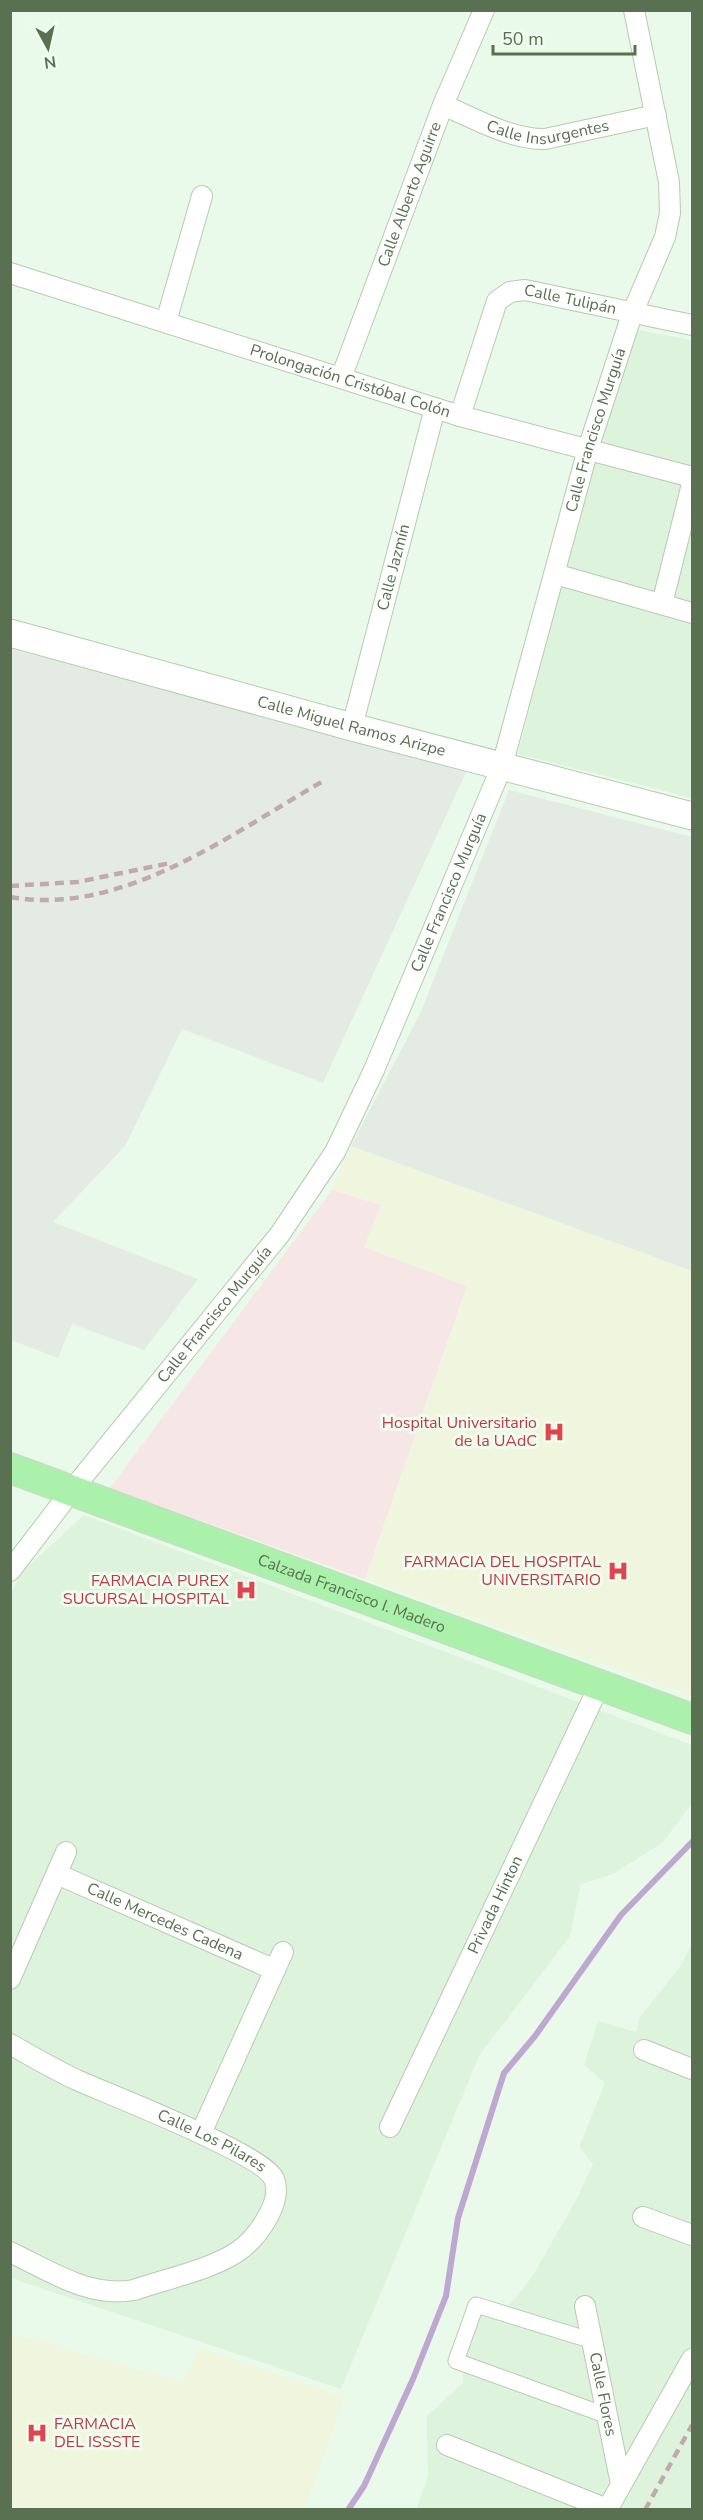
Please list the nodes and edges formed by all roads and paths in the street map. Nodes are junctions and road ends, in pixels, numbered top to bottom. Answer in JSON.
{"nodes":[{"id":1,"x":634,"y":10,"type":"edge"},
{"id":2,"x":480,"y":12,"type":"edge"},
{"id":3,"x":443,"y":105,"type":"junction"},
{"id":4,"x":656,"y":115,"type":"junction"},
{"id":5,"x":202,"y":196,"type":"dead end"},
{"id":6,"x":10,"y":273,"type":"edge"},
{"id":7,"x":632,"y":314,"type":"junction"},
{"id":8,"x":166,"y":322,"type":"junction"},
{"id":9,"x":693,"y":326,"type":"edge"},
{"id":10,"x":340,"y":378,"type":"junction"},
{"id":11,"x":435,"y":408,"type":"junction"},
{"id":12,"x":460,"y":416,"type":"junction"},
{"id":13,"x":588,"y":449,"type":"junction"},
{"id":14,"x":693,"y":477,"type":"edge"},
{"id":15,"x":693,"y":484,"type":"edge"},
{"id":16,"x":555,"y":574,"type":"junction"},
{"id":17,"x":662,"y":604,"type":"junction"},
{"id":18,"x":693,"y":613,"type":"edge"},
{"id":19,"x":10,"y":633,"type":"edge"},
{"id":20,"x":352,"y":727,"type":"junction"},
{"id":21,"x":502,"y":766,"type":"junction"},
{"id":22,"x":693,"y":816,"type":"edge"},
{"id":23,"x":10,"y":1468,"type":"edge"},
{"id":24,"x":72,"y":1490,"type":"junction"},
{"id":25,"x":10,"y":1571,"type":"edge"},
{"id":26,"x":600,"y":1684,"type":"junction"},
{"id":27,"x":693,"y":1719,"type":"edge"},
{"id":28,"x":66,"y":1851,"type":"dead end"},
{"id":29,"x":57,"y":1874,"type":"junction"},
{"id":30,"x":283,"y":1952,"type":"dead end"},
{"id":31,"x":275,"y":1970,"type":"junction"},
{"id":32,"x":10,"y":1979,"type":"edge"},
{"id":33,"x":10,"y":2044,"type":"edge"},
{"id":34,"x":644,"y":2050,"type":"dead end"},
{"id":35,"x":693,"y":2069,"type":"edge"},
{"id":36,"x":390,"y":2127,"type":"dead end"},
{"id":37,"x":201,"y":2133,"type":"junction"},
{"id":38,"x":643,"y":2217,"type":"dead end"},
{"id":39,"x":693,"y":2235,"type":"edge"},
{"id":40,"x":10,"y":2252,"type":"edge"},
{"id":41,"x":585,"y":2306,"type":"dead end"},
{"id":42,"x":593,"y":2341,"type":"junction"},
{"id":43,"x":693,"y":2359,"type":"edge"},
{"id":44,"x":608,"y":2416,"type":"junction"},
{"id":45,"x":447,"y":2445,"type":"dead end"},
{"id":46,"x":621,"y":2484,"type":"junction"},
{"id":47,"x":607,"y":2509,"type":"edge"}],
"edges":[{"from":1,"to":4,"type":"street","name":"Calle Francisco Murguía"},
{"from":2,"to":3,"type":"street","name":"Calle Alberto Aguirre"},
{"from":3,"to":4,"type":"street","name":"Calle Insurgentes"},
{"from":3,"to":10,"type":"street","name":"Calle Alberto Aguirre"},
{"from":4,"to":7,"type":"street","name":"Calle Francisco Murguía"},
{"from":5,"to":8,"type":"street"},
{"from":6,"to":8,"type":"street","name":"Prolongación Cristóbal Colón"},
{"from":7,"to":9,"type":"street","name":"Calle Tulipán"},
{"from":7,"to":12,"type":"street","name":"Calle Tulipán"},
{"from":7,"to":13,"type":"street","name":"Calle Francisco Murguía"},
{"from":8,"to":10,"type":"street","name":"Prolongación Cristóbal Colón"},
{"from":10,"to":11,"type":"street","name":"Prolongación Cristóbal Colón"},
{"from":11,"to":12,"type":"street","name":"Prolongación Cristóbal Colón"},
{"from":11,"to":20,"type":"street","name":"Calle Jazmín"},
{"from":12,"to":13,"type":"street","name":"Prolongación Cristóbal Colón"},
{"from":13,"to":14,"type":"street","name":"Prolongación Cristóbal Colón"},
{"from":13,"to":16,"type":"street","name":"Calle Francisco Murguía"},
{"from":15,"to":17,"type":"street"},
{"from":16,"to":17,"type":"street"},
{"from":16,"to":21,"type":"street","name":"Calle Francisco Murguía"},
{"from":17,"to":18,"type":"street"},
{"from":19,"to":20,"type":"main road","name":"Calle Miguel Ramos Arizpe"},
{"from":20,"to":21,"type":"main road","name":"Calle Miguel Ramos Arizpe"},
{"from":21,"to":22,"type":"main road","name":"Calle Miguel Ramos Arizpe"},
{"from":21,"to":24,"type":"street","name":"Calle Francisco Murguía"},
{"from":23,"to":24,"type":"main road","name":"Calzada Francisco I. Madero"},
{"from":24,"to":25,"type":"street","name":"Calle Francisco Murguía"},
{"from":24,"to":26,"type":"main road","name":"Calzada Francisco I. Madero"},
{"from":26,"to":27,"type":"main road","name":"Calzada Francisco I. Madero"},
{"from":26,"to":36,"type":"street","name":"Privada Hinton"},
{"from":28,"to":29,"type":"street"},
{"from":29,"to":31,"type":"street","name":"Calle Mercedes Cadena"},
{"from":29,"to":32,"type":"street"},
{"from":30,"to":31,"type":"street"},
{"from":31,"to":37,"type":"street"},
{"from":33,"to":37,"type":"street","name":"Calle Los Pilares"},
{"from":34,"to":35,"type":"street"},
{"from":37,"to":40,"type":"street","name":"Calle Los Pilares"},
{"from":38,"to":39,"type":"street"},
{"from":41,"to":42,"type":"street","name":"Calle Flores"},
{"from":42,"to":44,"type":"street","name":"Calle Flores"},
{"from":42,"to":44,"type":"street"},
{"from":43,"to":46,"type":"street"},
{"from":44,"to":46,"type":"street","name":"Calle Flores"},
{"from":45,"to":47,"type":"street"},
{"from":46,"to":47,"type":"street"}]}
